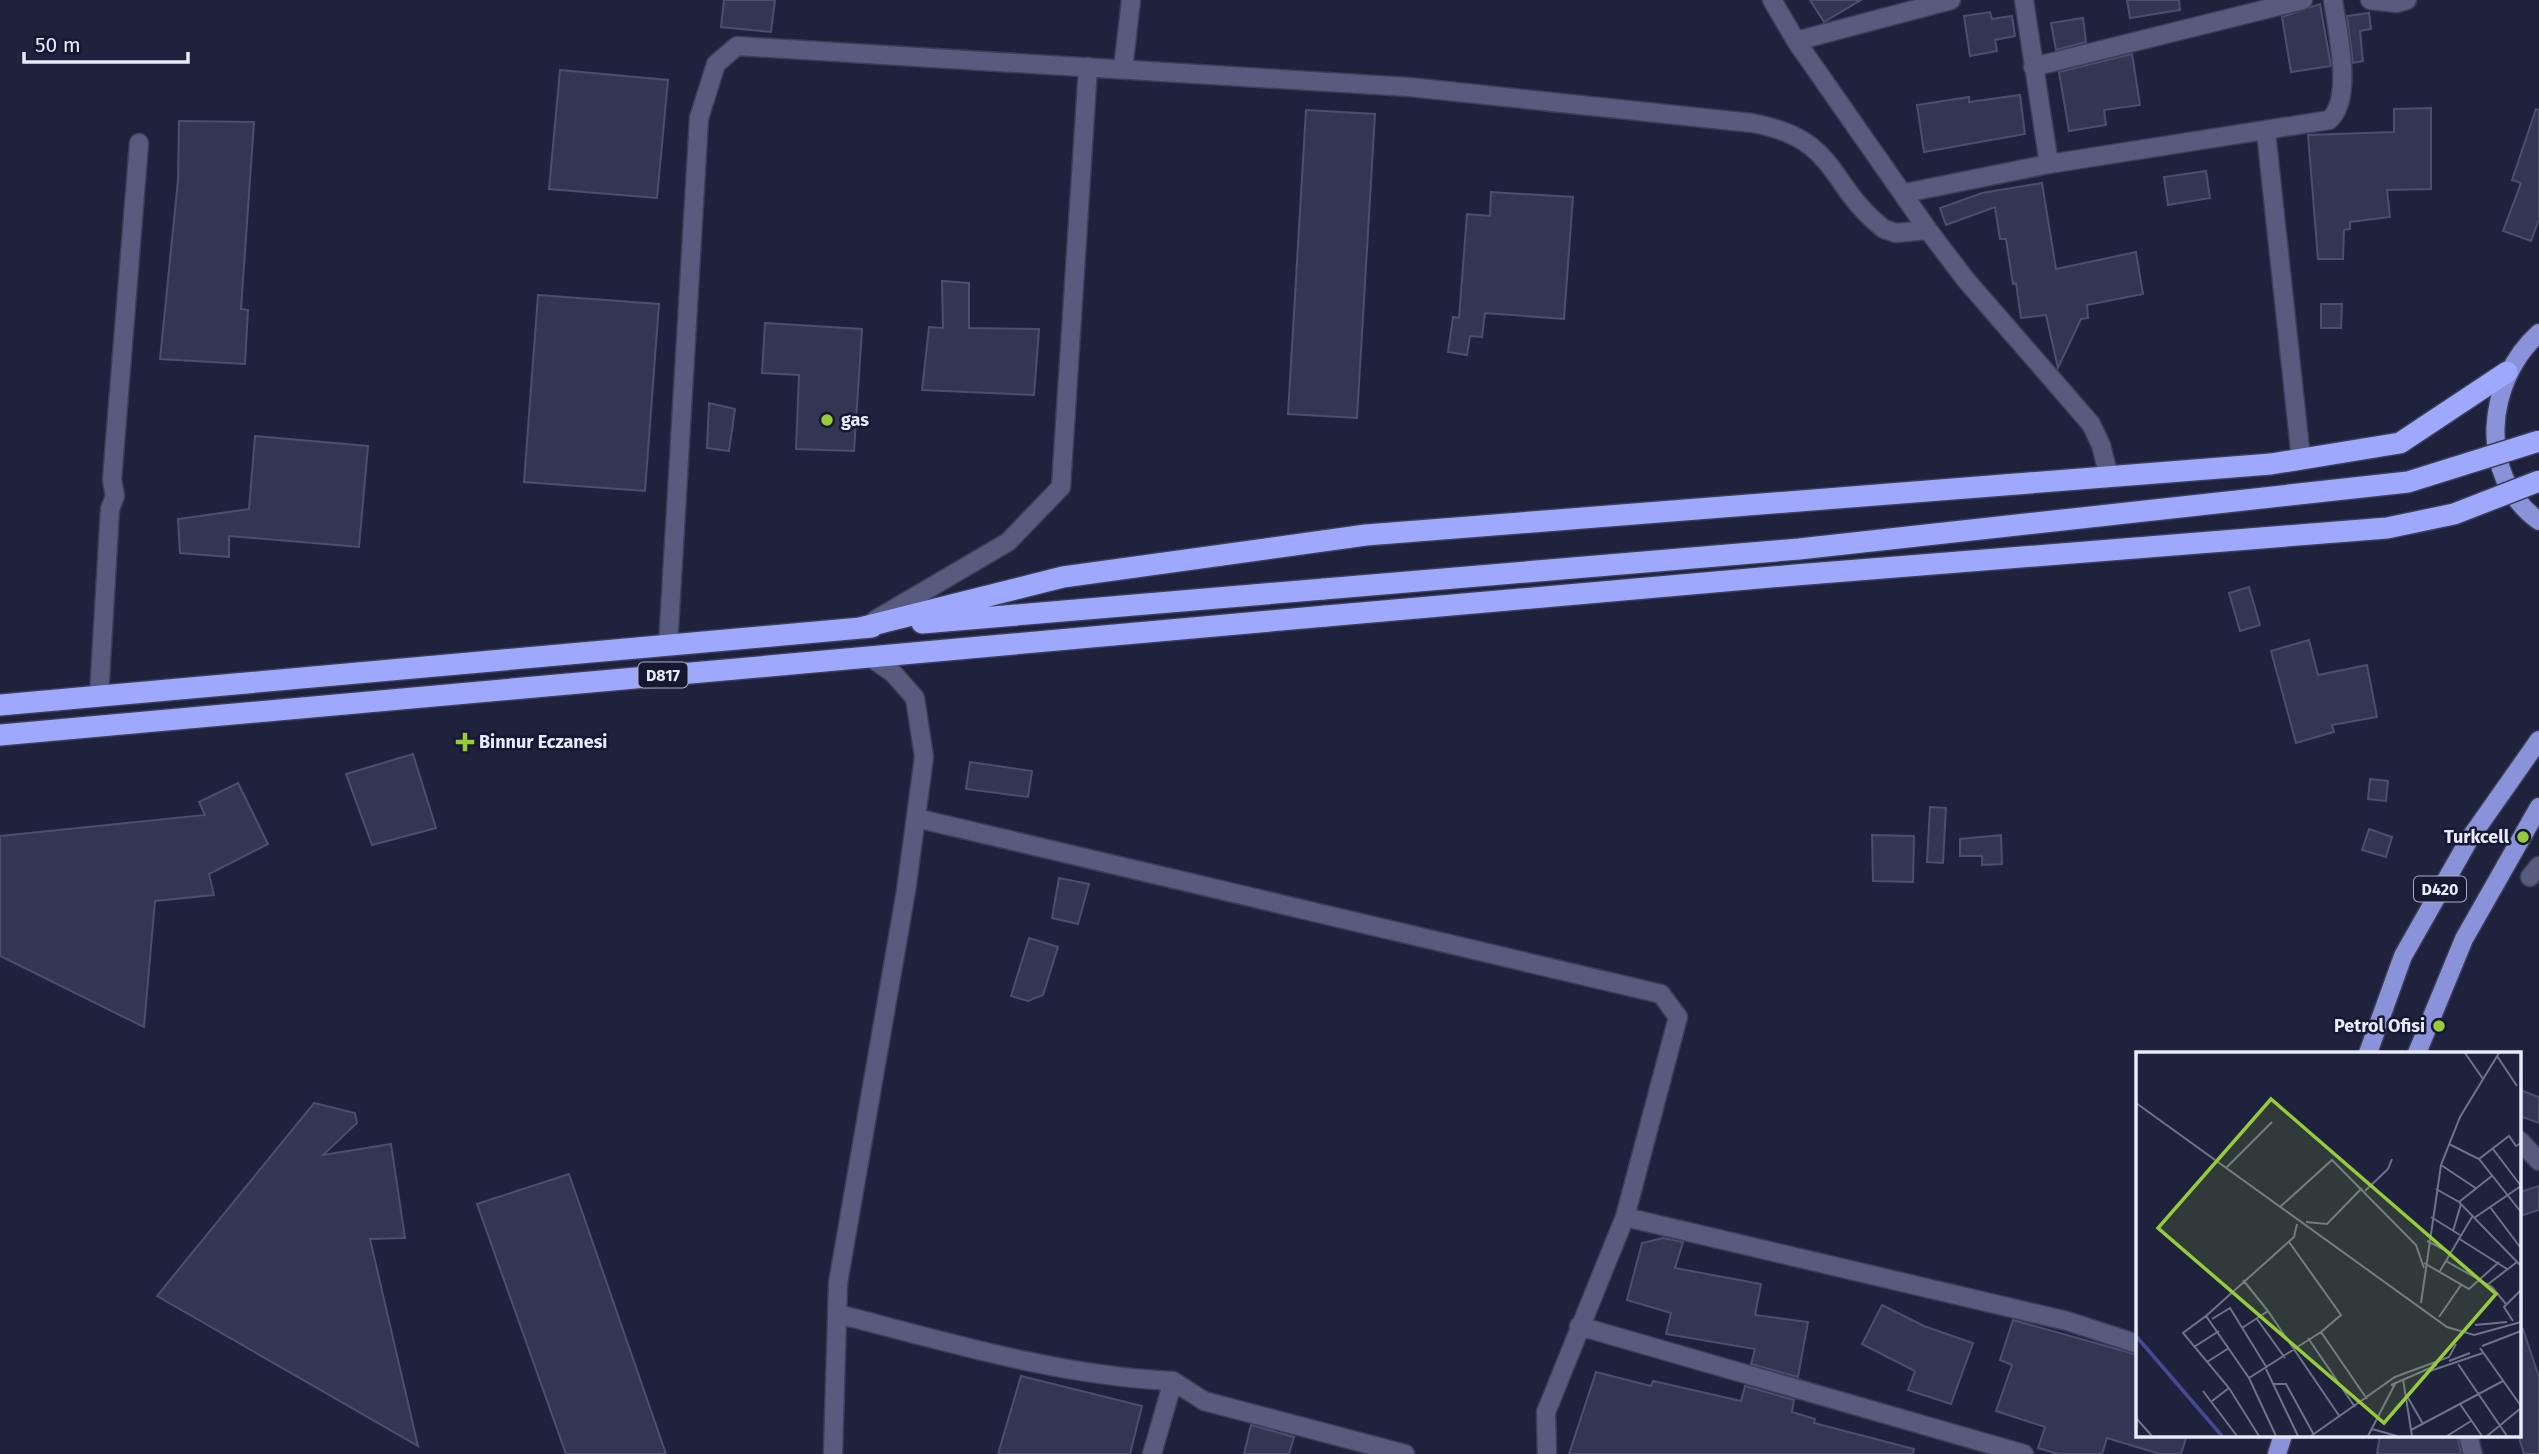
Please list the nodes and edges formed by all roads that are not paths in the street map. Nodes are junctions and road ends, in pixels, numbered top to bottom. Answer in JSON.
{"nodes":[{"id":1,"x":1131,"y":0,"type":"edge"},
{"id":2,"x":1772,"y":0,"type":"edge"},
{"id":3,"x":1951,"y":0,"type":"edge"},
{"id":4,"x":2024,"y":0,"type":"edge"},
{"id":5,"x":2303,"y":0,"type":"edge"},
{"id":6,"x":2333,"y":0,"type":"edge"},
{"id":7,"x":2370,"y":0,"type":"edge"},
{"id":8,"x":2407,"y":0,"type":"edge"},
{"id":9,"x":1796,"y":41,"type":"junction"},
{"id":10,"x":1088,"y":67,"type":"junction"},
{"id":11,"x":2033,"y":67,"type":"junction"},
{"id":12,"x":1124,"y":69,"type":"junction"},
{"id":13,"x":2266,"y":132,"type":"junction"},
{"id":14,"x":139,"y":143,"type":"dead end"},
{"id":15,"x":2049,"y":164,"type":"junction"},
{"id":16,"x":1905,"y":193,"type":"junction"},
{"id":17,"x":1928,"y":230,"type":"junction"},
{"id":18,"x":2539,"y":333,"type":"edge"},
{"id":19,"x":2507,"y":372,"type":"junction"},
{"id":20,"x":2539,"y":441,"type":"edge"},
{"id":21,"x":2301,"y":459,"type":"junction"},
{"id":22,"x":2109,"y":477,"type":"junction"},
{"id":23,"x":2539,"y":481,"type":"edge"},
{"id":24,"x":2539,"y":521,"type":"edge"},
{"id":25,"x":860,"y":628,"type":"junction"},
{"id":26,"x":668,"y":646,"type":"junction"},
{"id":27,"x":870,"y":657,"type":"junction"},
{"id":28,"x":99,"y":696,"type":"junction"},
{"id":29,"x":0,"y":705,"type":"edge"},
{"id":30,"x":0,"y":735,"type":"edge"},
{"id":31,"x":2539,"y":740,"type":"edge"},
{"id":32,"x":2539,"y":807,"type":"edge"},
{"id":33,"x":916,"y":818,"type":"junction"},
{"id":34,"x":2368,"y":1052,"type":"edge"},
{"id":35,"x":2417,"y":1052,"type":"edge"},
{"id":36,"x":2522,"y":1142,"type":"edge"},
{"id":37,"x":2522,"y":1143,"type":"edge"},
{"id":38,"x":2539,"y":1148,"type":"edge"},
{"id":39,"x":2539,"y":1161,"type":"edge"},
{"id":40,"x":1625,"y":1217,"type":"junction"},
{"id":41,"x":838,"y":1314,"type":"junction"},
{"id":42,"x":1579,"y":1326,"type":"junction"},
{"id":43,"x":2136,"y":1343,"type":"edge"},
{"id":44,"x":1173,"y":1381,"type":"junction"},
{"id":45,"x":2283,"y":1436,"type":"edge"},
{"id":46,"x":2468,"y":1436,"type":"edge"},
{"id":47,"x":834,"y":1454,"type":"edge"},
{"id":48,"x":1152,"y":1454,"type":"edge"},
{"id":49,"x":1405,"y":1454,"type":"edge"},
{"id":50,"x":1547,"y":1454,"type":"edge"},
{"id":51,"x":2024,"y":1454,"type":"edge"},
{"id":52,"x":2277,"y":1454,"type":"edge"},
{"id":53,"x":2473,"y":1454,"type":"edge"}],
"edges":[{"from":1,"to":12,"type":"street"},
{"from":2,"to":9,"type":"street"},
{"from":3,"to":9,"type":"street"},
{"from":4,"to":11,"type":"street"},
{"from":5,"to":11,"type":"street"},
{"from":6,"to":13,"type":"street"},
{"from":7,"to":8,"type":"street"},
{"from":9,"to":16,"type":"street"},
{"from":10,"to":12,"type":"street"},
{"from":10,"to":25,"type":"street"},
{"from":10,"to":26,"type":"street"},
{"from":11,"to":15,"type":"street"},
{"from":12,"to":17,"type":"street"},
{"from":13,"to":15,"type":"street"},
{"from":13,"to":21,"type":"street"},
{"from":14,"to":28,"type":"street"},
{"from":15,"to":16,"type":"street"},
{"from":16,"to":17,"type":"street"},
{"from":17,"to":22,"type":"street"},
{"from":18,"to":19,"type":"main road"},
{"from":19,"to":21,"type":"highway"},
{"from":19,"to":24,"type":"main road"},
{"from":20,"to":25,"type":"highway","number":"D817","bridge":true},
{"from":21,"to":22,"type":"highway"},
{"from":22,"to":25,"type":"highway"},
{"from":23,"to":27,"type":"highway","number":"D817","bridge":true},
{"from":25,"to":26,"type":"highway","number":"D817"},
{"from":26,"to":28,"type":"highway","number":"D817"},
{"from":27,"to":30,"type":"highway","number":"D817"},
{"from":27,"to":33,"type":"street"},
{"from":28,"to":29,"type":"highway","number":"D817"},
{"from":31,"to":34,"type":"main road","number":"D420"},
{"from":32,"to":35,"type":"main road","number":"D420"},
{"from":33,"to":40,"type":"street"},
{"from":33,"to":41,"type":"street"},
{"from":36,"to":38,"type":"street"},
{"from":37,"to":39,"type":"street"},
{"from":40,"to":42,"type":"street"},
{"from":40,"to":43,"type":"street"},
{"from":41,"to":44,"type":"street"},
{"from":41,"to":47,"type":"street"},
{"from":42,"to":50,"type":"street"},
{"from":42,"to":51,"type":"street"},
{"from":44,"to":48,"type":"street"},
{"from":44,"to":49,"type":"street"},
{"from":45,"to":52,"type":"main road"},
{"from":46,"to":53,"type":"street"}]}
